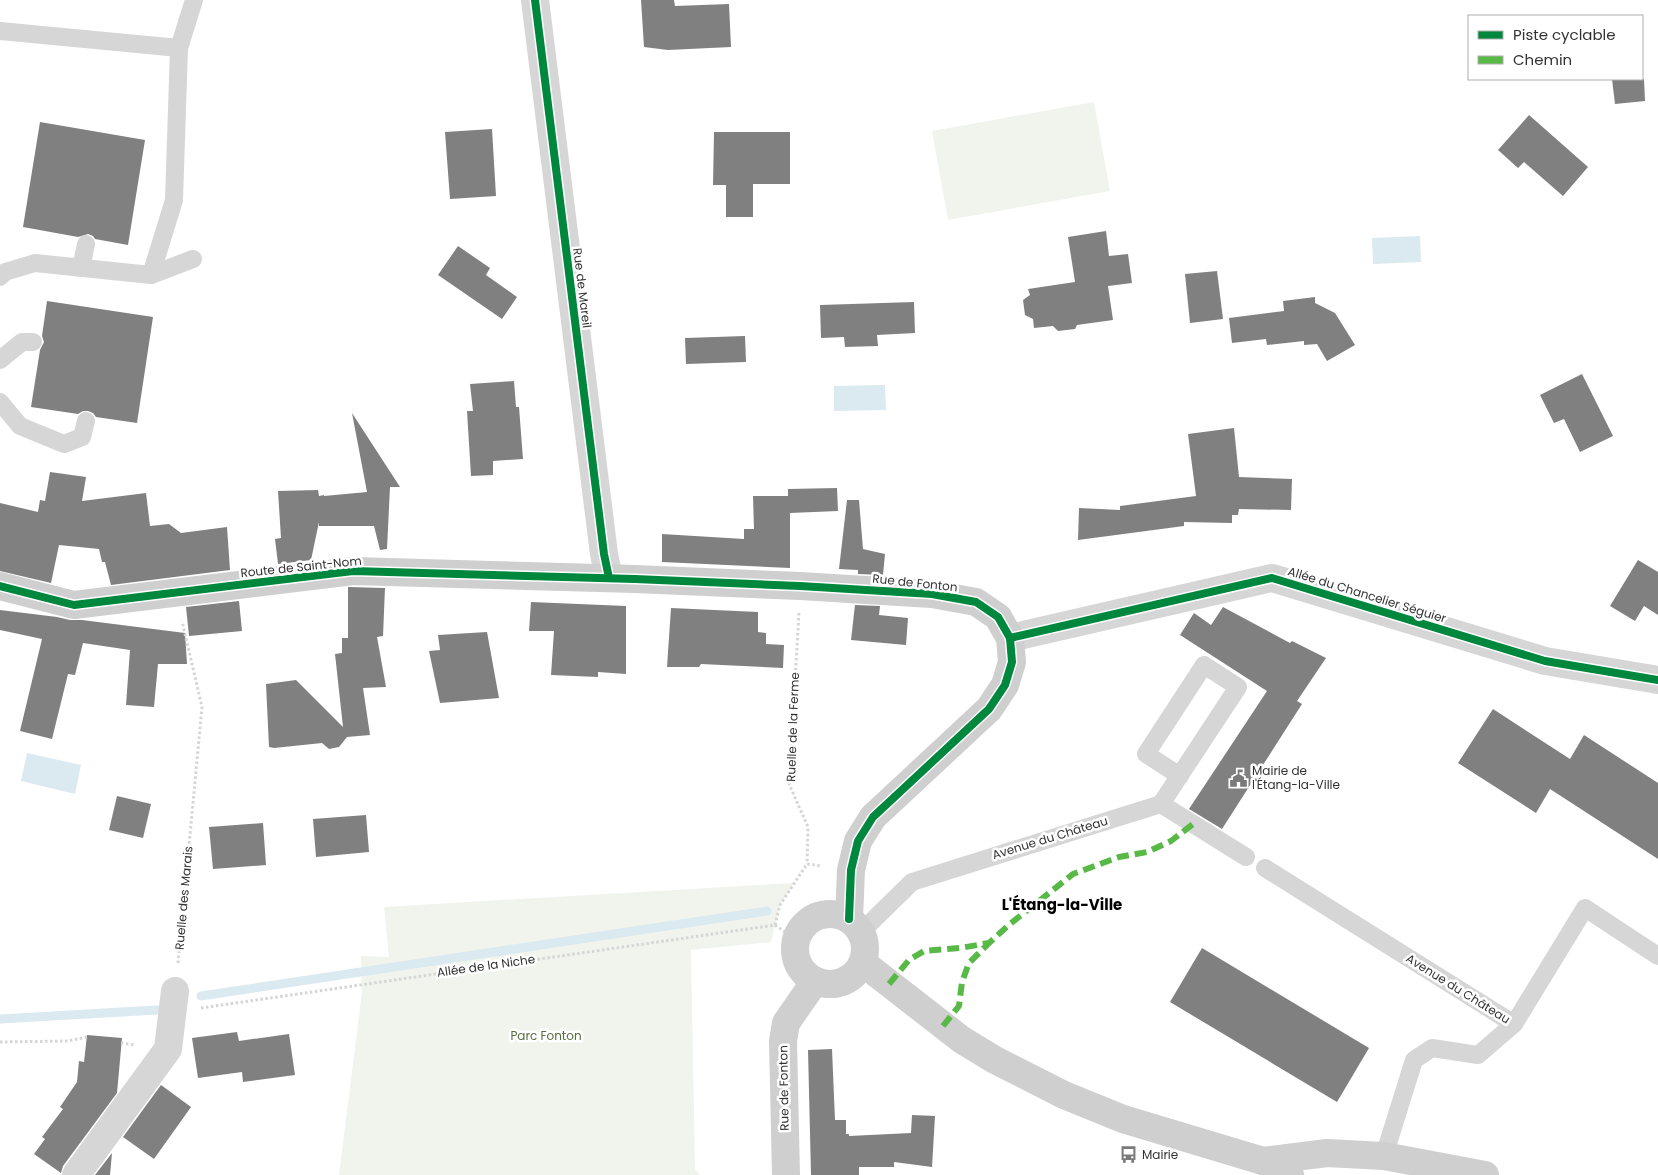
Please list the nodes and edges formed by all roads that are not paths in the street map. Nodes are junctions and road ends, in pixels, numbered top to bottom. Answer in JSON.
{"nodes":[{"id":1,"x":194,"y":0,"type":"edge"},
{"id":2,"x":535,"y":0,"type":"edge"},
{"id":3,"x":0,"y":31,"type":"edge"},
{"id":4,"x":179,"y":48,"type":"junction"},
{"id":5,"x":86,"y":244,"type":"dead end"},
{"id":6,"x":193,"y":258,"type":"dead end"},
{"id":7,"x":81,"y":268,"type":"junction"},
{"id":8,"x":151,"y":276,"type":"junction"},
{"id":9,"x":0,"y":277,"type":"edge"},
{"id":10,"x":33,"y":342,"type":"dead end"},
{"id":11,"x":0,"y":360,"type":"edge"},
{"id":12,"x":0,"y":402,"type":"edge"},
{"id":13,"x":86,"y":422,"type":"dead end"},
{"id":14,"x":608,"y":578,"type":"junction"},
{"id":15,"x":0,"y":586,"type":"edge"},
{"id":16,"x":1010,"y":638,"type":"junction"},
{"id":17,"x":1658,"y":680,"type":"edge"},
{"id":18,"x":1180,"y":776,"type":"junction"},
{"id":19,"x":1161,"y":804,"type":"junction"},
{"id":20,"x":1246,"y":857,"type":"dead end"},
{"id":21,"x":1265,"y":868,"type":"dead end"},
{"id":22,"x":855,"y":926,"type":"junction"},
{"id":23,"x":1658,"y":956,"type":"edge"},
{"id":24,"x":863,"y":963,"type":"junction"},
{"id":25,"x":815,"y":981,"type":"junction"},
{"id":26,"x":174,"y":1001,"type":"road end"},
{"id":27,"x":1514,"y":1024,"type":"junction"},
{"id":28,"x":1263,"y":1161,"type":"junction"},
{"id":29,"x":1383,"y":1165,"type":"edge"},
{"id":30,"x":76,"y":1175,"type":"edge"},
{"id":31,"x":786,"y":1175,"type":"edge"},
{"id":32,"x":1290,"y":1175,"type":"edge"},
{"id":33,"x":1485,"y":1175,"type":"edge"}],
"edges":[{"from":1,"to":4,"type":"lane"},
{"from":2,"to":14,"type":"street","name":"Rue de Mareil"},
{"from":3,"to":4,"type":"lane"},
{"from":4,"to":8,"type":"lane"},
{"from":5,"to":7,"type":"lane"},
{"from":6,"to":8,"type":"lane"},
{"from":7,"to":8,"type":"lane"},
{"from":7,"to":9,"type":"lane"},
{"from":10,"to":11,"type":"lane"},
{"from":12,"to":13,"type":"lane"},
{"from":14,"to":15,"type":"street","name":"Route de Saint-Nom"},
{"from":14,"to":16,"type":"street","name":"Rue de Fonton"},
{"from":16,"to":17,"type":"street","name":"Allée du Chancelier Séguier"},
{"from":16,"to":22,"type":"street","name":"Rue de Fonton"},
{"from":18,"to":18,"type":"lane"},
{"from":18,"to":19,"type":"lane"},
{"from":19,"to":20,"type":"lane"},
{"from":19,"to":22,"type":"lane","name":"Avenue du Château"},
{"from":21,"to":27,"type":"lane","name":"Avenue du Château"},
{"from":22,"to":24,"type":"street"},
{"from":22,"to":25,"type":"street"},
{"from":23,"to":27,"type":"lane","name":"Avenue du Château"},
{"from":24,"to":25,"type":"street"},
{"from":24,"to":28,"type":"street"},
{"from":25,"to":31,"type":"street","name":"Rue de Fonton"},
{"from":26,"to":30,"type":"street"},
{"from":27,"to":29,"type":"lane"},
{"from":28,"to":29,"type":"street"},
{"from":28,"to":32,"type":"street"},
{"from":29,"to":33,"type":"street"}]}
